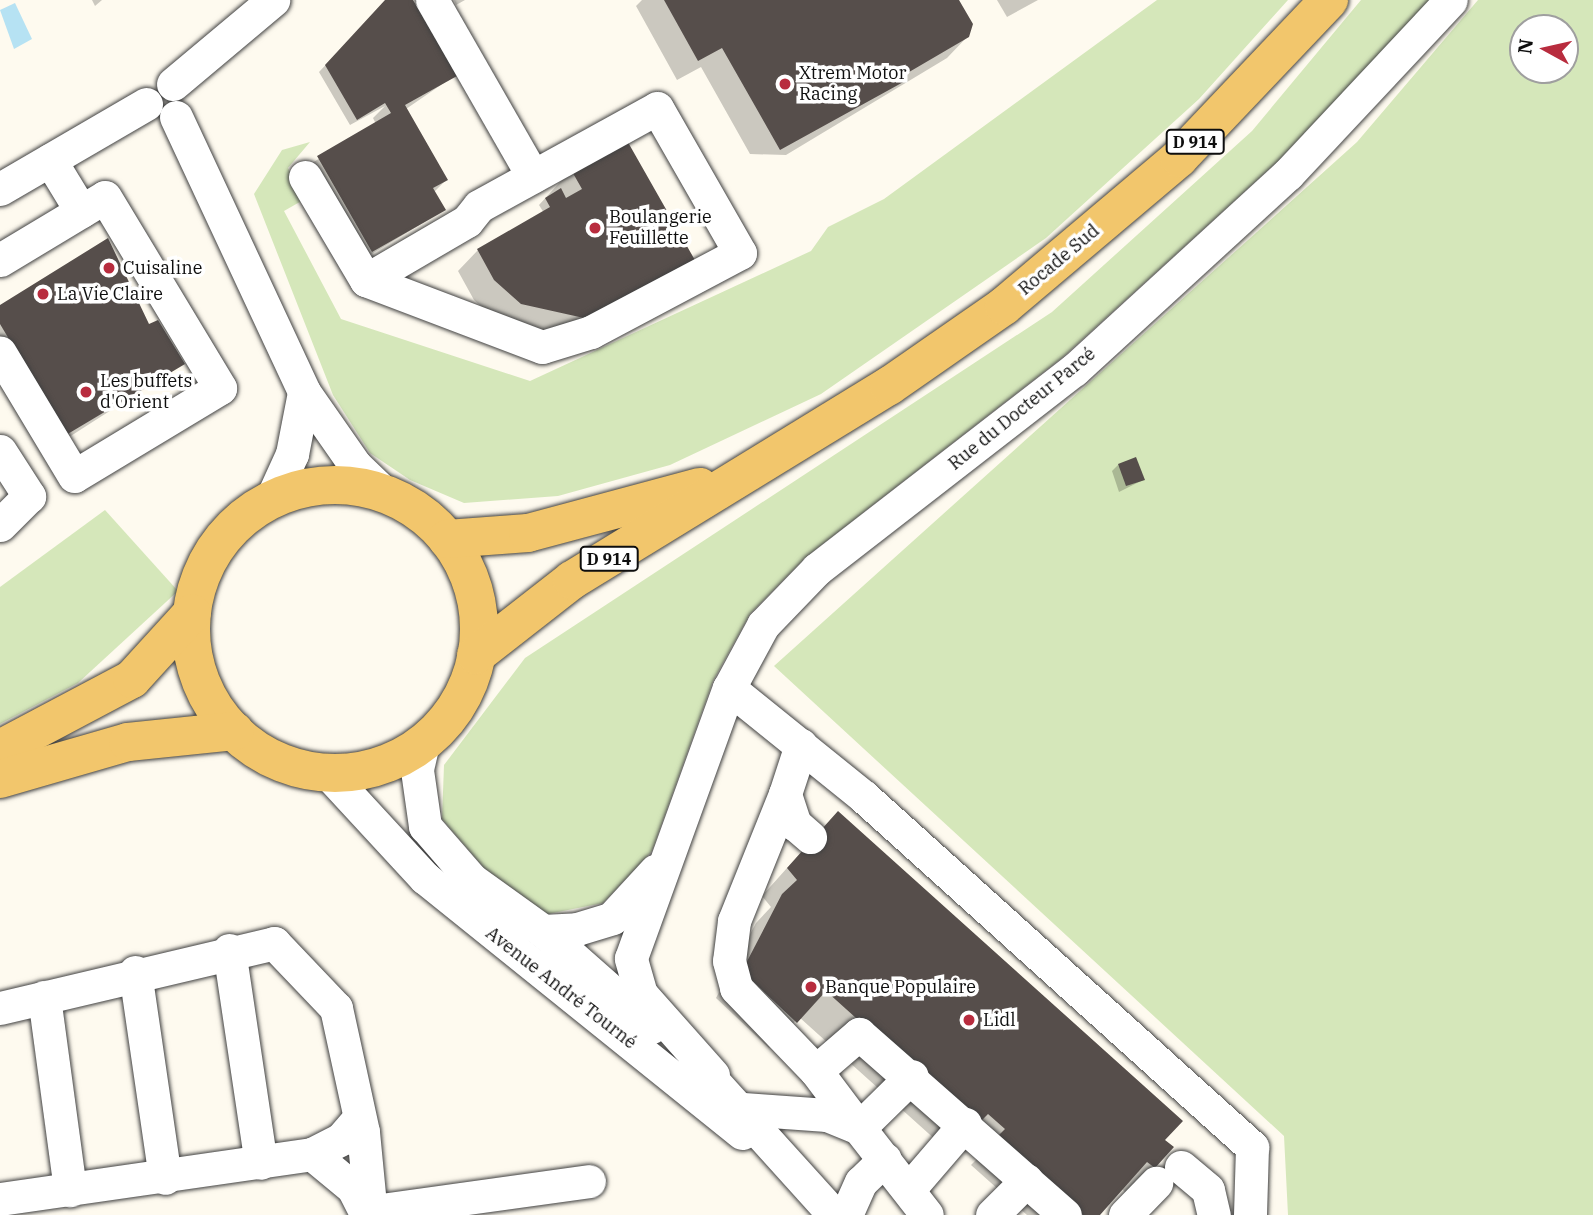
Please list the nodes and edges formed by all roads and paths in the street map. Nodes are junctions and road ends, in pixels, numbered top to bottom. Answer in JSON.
{"nodes":[{"id":1,"x":273,"y":0,"type":"edge"},
{"id":2,"x":432,"y":0,"type":"edge"},
{"id":3,"x":1329,"y":0,"type":"edge"},
{"id":4,"x":1451,"y":0,"type":"edge"},
{"id":5,"x":173,"y":84,"type":"junction"},
{"id":6,"x":146,"y":104,"type":"junction"},
{"id":7,"x":176,"y":117,"type":"junction"},
{"id":8,"x":50,"y":160,"type":"junction"},
{"id":9,"x":533,"y":176,"type":"junction"},
{"id":10,"x":305,"y":177,"type":"dead end"},
{"id":11,"x":0,"y":189,"type":"edge"},
{"id":12,"x":81,"y":211,"type":"junction"},
{"id":13,"x":0,"y":260,"type":"edge"},
{"id":14,"x":366,"y":281,"type":"junction"},
{"id":15,"x":0,"y":353,"type":"edge"},
{"id":16,"x":304,"y":392,"type":"junction"},
{"id":17,"x":0,"y":451,"type":"edge"},
{"id":18,"x":749,"y":471,"type":"junction"},
{"id":19,"x":385,"y":494,"type":"junction"},
{"id":20,"x":271,"y":500,"type":"junction"},
{"id":21,"x":0,"y":525,"type":"edge"},
{"id":22,"x":447,"y":538,"type":"junction"},
{"id":23,"x":192,"y":613,"type":"junction"},
{"id":24,"x":476,"y":655,"type":"junction"},
{"id":25,"x":729,"y":688,"type":"junction"},
{"id":26,"x":234,"y":731,"type":"junction"},
{"id":27,"x":423,"y":743,"type":"junction"},
{"id":28,"x":802,"y":745,"type":"junction"},
{"id":29,"x":0,"y":749,"type":"edge"},
{"id":30,"x":328,"y":772,"type":"junction"},
{"id":31,"x":0,"y":779,"type":"edge"},
{"id":32,"x":785,"y":794,"type":"junction"},
{"id":33,"x":810,"y":837,"type":"dead end"},
{"id":34,"x":663,"y":861,"type":"junction"},
{"id":35,"x":425,"y":878,"type":"junction"},
{"id":36,"x":543,"y":931,"type":"junction"},
{"id":37,"x":229,"y":950,"type":"junction"},
{"id":38,"x":631,"y":958,"type":"junction"},
{"id":39,"x":135,"y":972,"type":"junction"},
{"id":40,"x":586,"y":975,"type":"junction"},
{"id":41,"x":44,"y":997,"type":"junction"},
{"id":42,"x":0,"y":1008,"type":"edge"},
{"id":43,"x":816,"y":1071,"type":"junction"},
{"id":44,"x":713,"y":1075,"type":"junction"},
{"id":45,"x":912,"y":1076,"type":"junction"},
{"id":46,"x":743,"y":1109,"type":"junction"},
{"id":47,"x":359,"y":1118,"type":"junction"},
{"id":48,"x":965,"y":1124,"type":"junction"},
{"id":49,"x":859,"y":1128,"type":"junction"},
{"id":50,"x":312,"y":1154,"type":"junction"},
{"id":51,"x":885,"y":1159,"type":"junction"},
{"id":52,"x":261,"y":1163,"type":"junction"},
{"id":53,"x":165,"y":1178,"type":"junction"},
{"id":54,"x":1027,"y":1180,"type":"junction"},
{"id":55,"x":589,"y":1181,"type":"dead end"},
{"id":56,"x":808,"y":1188,"type":"junction"},
{"id":57,"x":69,"y":1190,"type":"junction"},
{"id":58,"x":0,"y":1199,"type":"edge"},
{"id":59,"x":918,"y":1202,"type":"edge"},
{"id":60,"x":371,"y":1214,"type":"edge"},
{"id":61,"x":834,"y":1215,"type":"edge"},
{"id":62,"x":846,"y":1215,"type":"edge"},
{"id":63,"x":992,"y":1215,"type":"edge"},
{"id":64,"x":1065,"y":1215,"type":"edge"},
{"id":65,"x":1125,"y":1215,"type":"edge"},
{"id":66,"x":1214,"y":1215,"type":"edge"},
{"id":67,"x":1250,"y":1215,"type":"edge"}],
"edges":[{"from":1,"to":5,"type":"street"},
{"from":2,"to":9,"type":"street"},
{"from":3,"to":18,"type":"main road","name":"Rocade Sud","number":"D 914"},
{"from":4,"to":25,"type":"street","name":"Rue du Docteur Parcé"},
{"from":5,"to":6,"type":"street"},
{"from":5,"to":7,"type":"street"},
{"from":6,"to":7,"type":"street"},
{"from":6,"to":8,"type":"street"},
{"from":7,"to":16,"type":"street"},
{"from":8,"to":11,"type":"street"},
{"from":8,"to":12,"type":"street"},
{"from":9,"to":14,"type":"street"},
{"from":9,"to":14,"type":"street"},
{"from":10,"to":14,"type":"street"},
{"from":12,"to":13,"type":"street"},
{"from":12,"to":15,"type":"street"},
{"from":16,"to":19,"type":"street"},
{"from":16,"to":20,"type":"street"},
{"from":17,"to":21,"type":"street"},
{"from":18,"to":22,"type":"main road","number":"D 914"},
{"from":18,"to":24,"type":"main road","number":"D 914"},
{"from":19,"to":20,"type":"main road"},
{"from":19,"to":22,"type":"main road"},
{"from":20,"to":23,"type":"main road"},
{"from":22,"to":24,"type":"main road"},
{"from":23,"to":26,"type":"main road"},
{"from":23,"to":29,"type":"main road"},
{"from":24,"to":27,"type":"main road"},
{"from":25,"to":28,"type":"street"},
{"from":25,"to":34,"type":"street","name":"Rue du Docteur Parcé"},
{"from":26,"to":30,"type":"main road"},
{"from":26,"to":31,"type":"main road"},
{"from":27,"to":30,"type":"main road"},
{"from":27,"to":36,"type":"street","name":"Avenue André Tourné"},
{"from":28,"to":32,"type":"street"},
{"from":28,"to":67,"type":"street"},
{"from":30,"to":35,"type":"street","name":"Avenue André Tourné"},
{"from":32,"to":33,"type":"street"},
{"from":32,"to":43,"type":"street"},
{"from":34,"to":36,"type":"street","name":"Rue du Docteur Parcé"},
{"from":34,"to":38,"type":"street","name":"Rue du Docteur Parcé"},
{"from":35,"to":40,"type":"street"},
{"from":35,"to":56,"type":"street","name":"Avenue André Tourné"},
{"from":36,"to":40,"type":"street","name":"Avenue André Tourné"},
{"from":37,"to":39,"type":"street"},
{"from":37,"to":47,"type":"street"},
{"from":37,"to":52,"type":"street"},
{"from":38,"to":40,"type":"street"},
{"from":38,"to":44,"type":"street"},
{"from":39,"to":41,"type":"street"},
{"from":39,"to":53,"type":"street"},
{"from":40,"to":44,"type":"street","name":"Avenue André Tourné"},
{"from":41,"to":42,"type":"street"},
{"from":41,"to":57,"type":"street"},
{"from":43,"to":45,"type":"street"},
{"from":43,"to":49,"type":"street"},
{"from":44,"to":46,"type":"street","name":"Avenue André Tourné"},
{"from":45,"to":48,"type":"street"},
{"from":45,"to":49,"type":"street"},
{"from":46,"to":49,"type":"street"},
{"from":46,"to":56,"type":"street","name":"Avenue André Tourné"},
{"from":47,"to":50,"type":"street"},
{"from":47,"to":60,"type":"street"},
{"from":48,"to":54,"type":"street"},
{"from":48,"to":59,"type":"street"},
{"from":49,"to":51,"type":"street"},
{"from":50,"to":52,"type":"street"},
{"from":50,"to":60,"type":"street"},
{"from":51,"to":59,"type":"street"},
{"from":51,"to":62,"type":"street"},
{"from":52,"to":53,"type":"street"},
{"from":53,"to":57,"type":"street"},
{"from":54,"to":63,"type":"street"},
{"from":54,"to":64,"type":"street"},
{"from":55,"to":60,"type":"street"},
{"from":56,"to":61,"type":"street","name":"Avenue André Tourné"},
{"from":57,"to":58,"type":"street"},
{"from":65,"to":66,"type":"street"}]}
